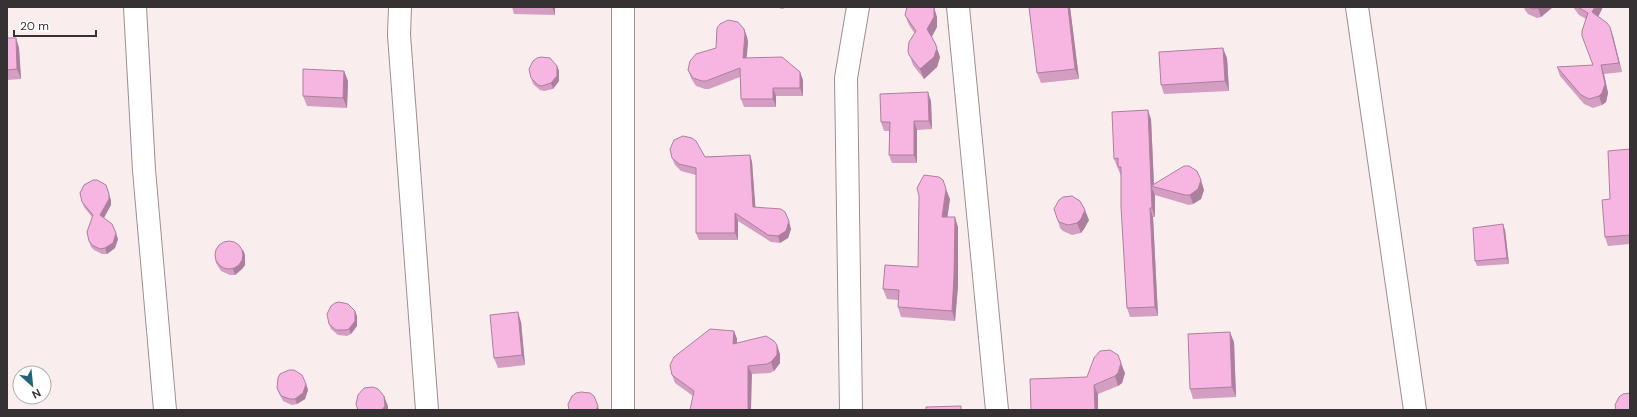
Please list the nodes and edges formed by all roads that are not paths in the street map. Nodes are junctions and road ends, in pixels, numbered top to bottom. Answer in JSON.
{"nodes":[{"id":1,"x":135,"y":7,"type":"edge"},
{"id":2,"x":400,"y":7,"type":"edge"},
{"id":3,"x":623,"y":7,"type":"edge"},
{"id":4,"x":858,"y":7,"type":"edge"},
{"id":5,"x":958,"y":7,"type":"edge"},
{"id":6,"x":1356,"y":7,"type":"edge"},
{"id":7,"x":165,"y":410,"type":"edge"},
{"id":8,"x":427,"y":410,"type":"edge"},
{"id":9,"x":623,"y":410,"type":"edge"},
{"id":10,"x":851,"y":410,"type":"edge"},
{"id":11,"x":997,"y":410,"type":"edge"},
{"id":12,"x":1415,"y":410,"type":"edge"}],
"edges":[{"from":1,"to":7,"type":"street"},
{"from":2,"to":8,"type":"street"},
{"from":3,"to":9,"type":"street"},
{"from":4,"to":10,"type":"street"},
{"from":5,"to":11,"type":"street"},
{"from":6,"to":12,"type":"street"}]}
